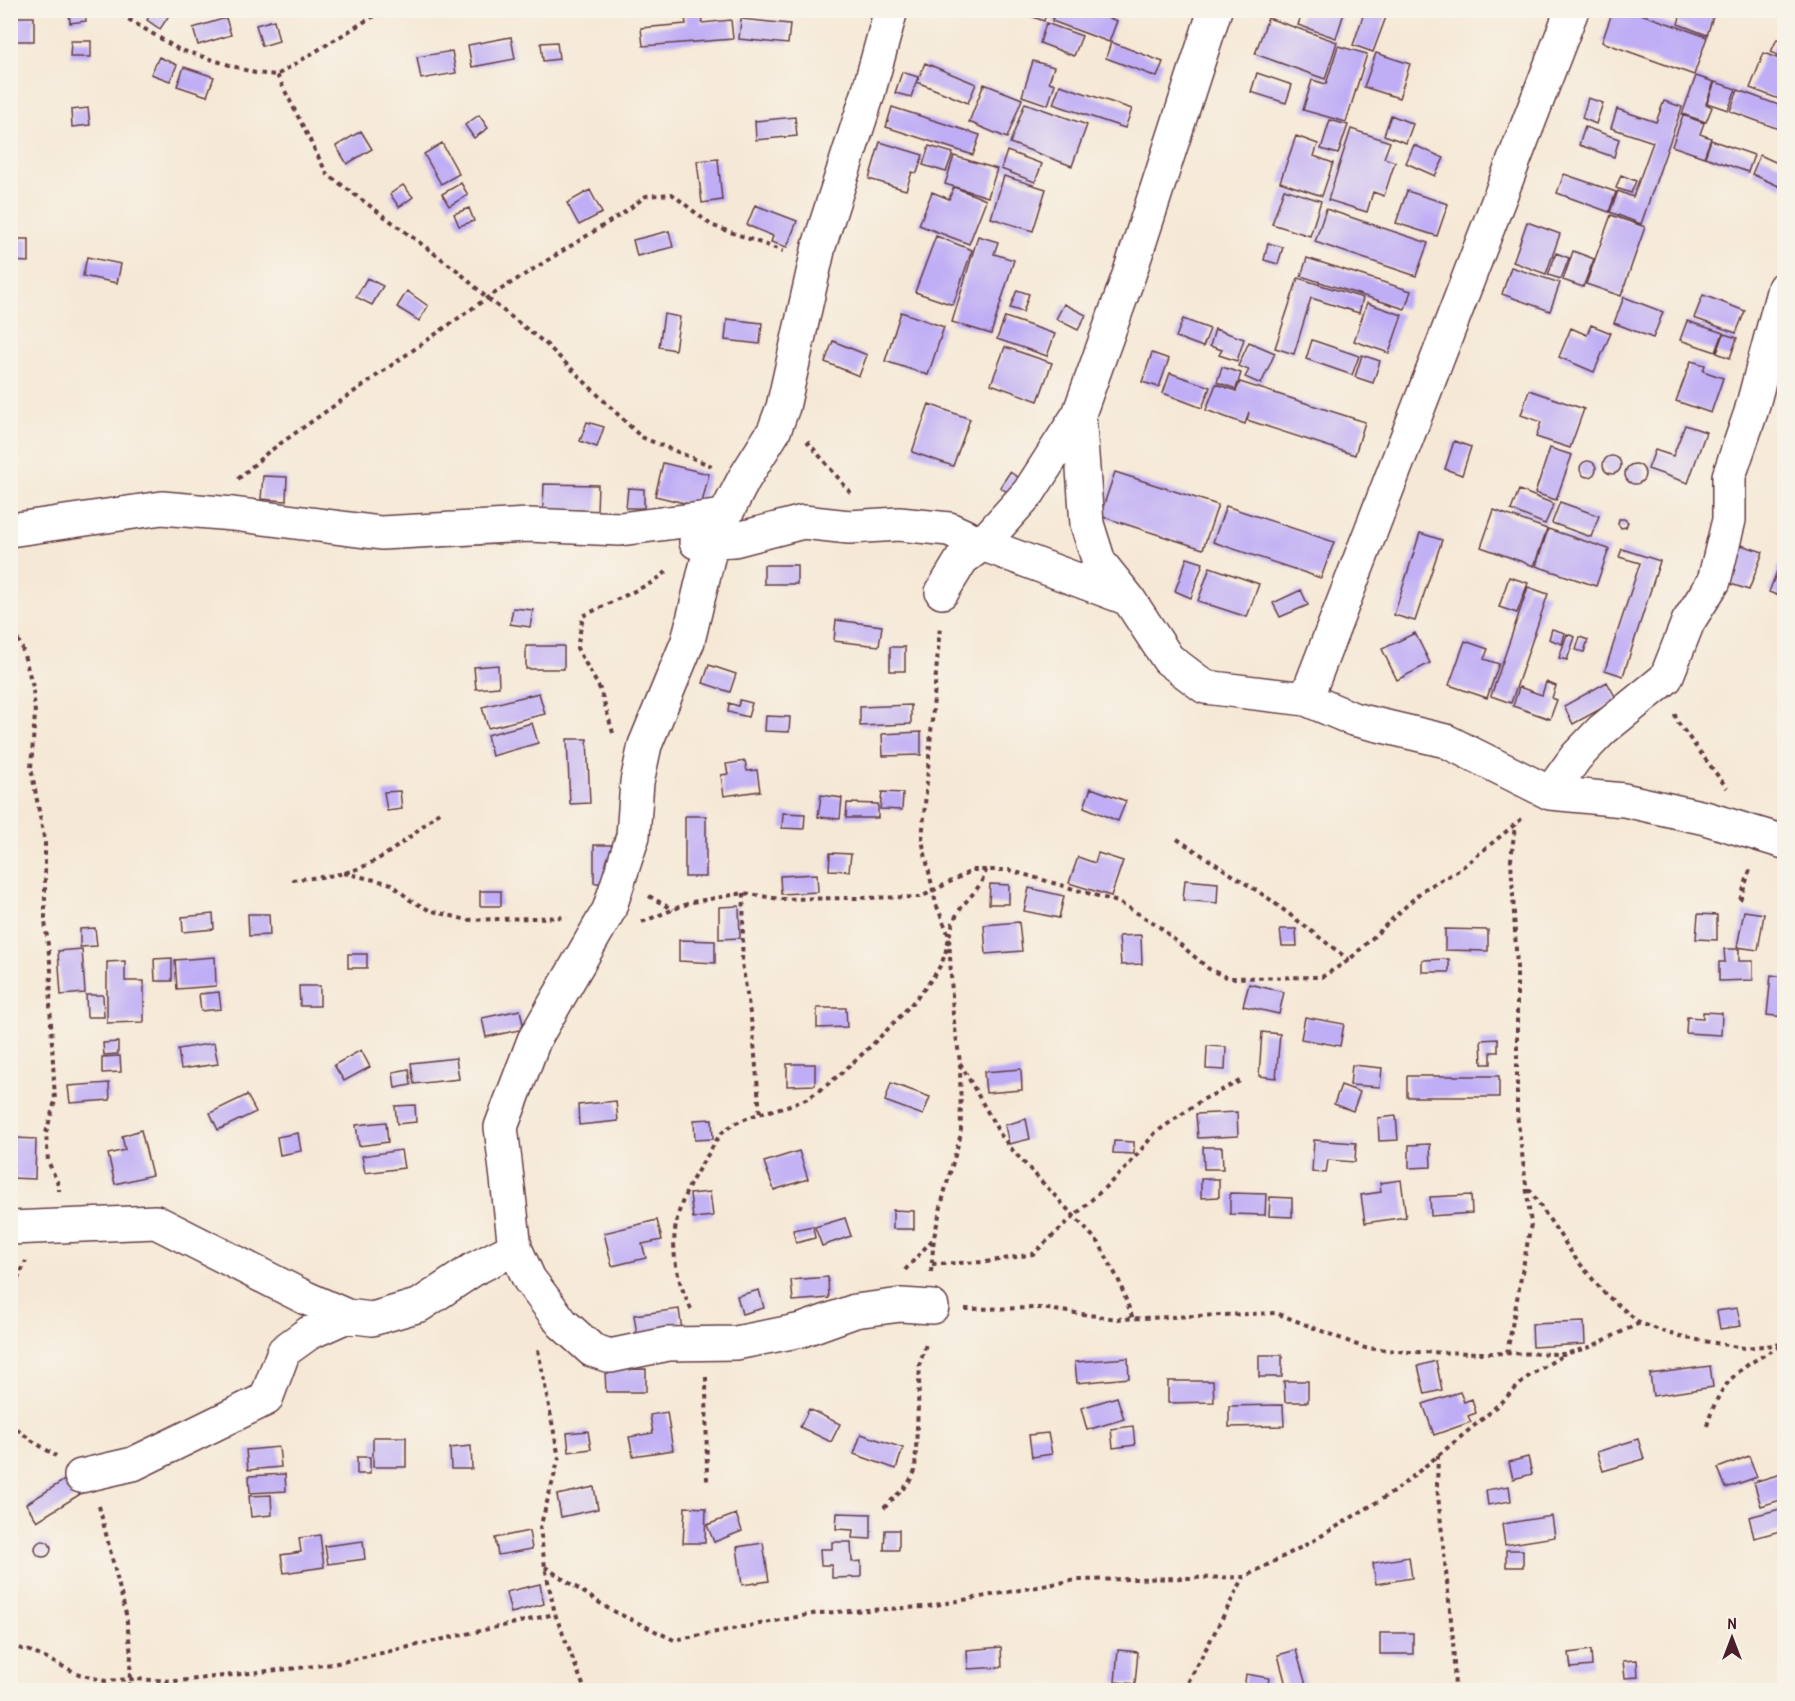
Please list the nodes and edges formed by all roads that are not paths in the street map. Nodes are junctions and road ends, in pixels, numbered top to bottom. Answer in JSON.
{"nodes":[{"id":1,"x":891,"y":10,"type":"edge"},
{"id":2,"x":1215,"y":10,"type":"edge"},
{"id":3,"x":1572,"y":10,"type":"edge"},
{"id":4,"x":1785,"y":288,"type":"edge"},
{"id":5,"x":1079,"y":414,"type":"junction"},
{"id":6,"x":10,"y":530,"type":"edge"},
{"id":7,"x":715,"y":533,"type":"junction"},
{"id":8,"x":982,"y":544,"type":"junction"},
{"id":9,"x":942,"y":592,"type":"road end"},
{"id":10,"x":1128,"y":598,"type":"junction"},
{"id":11,"x":1306,"y":699,"type":"junction"},
{"id":12,"x":1551,"y":793,"type":"junction"},
{"id":13,"x":1785,"y":842,"type":"edge"},
{"id":14,"x":10,"y":1228,"type":"edge"},
{"id":15,"x":515,"y":1248,"type":"junction"},
{"id":16,"x":932,"y":1307,"type":"road end"},
{"id":17,"x":346,"y":1316,"type":"junction"},
{"id":18,"x":81,"y":1476,"type":"road end"}],
"edges":[{"from":1,"to":7,"type":"street"},
{"from":2,"to":5,"type":"street"},
{"from":3,"to":11,"type":"street"},
{"from":4,"to":12,"type":"street"},
{"from":5,"to":8,"type":"street"},
{"from":5,"to":10,"type":"street"},
{"from":6,"to":7,"type":"street"},
{"from":7,"to":8,"type":"street"},
{"from":7,"to":15,"type":"street"},
{"from":8,"to":9,"type":"street"},
{"from":8,"to":10,"type":"street"},
{"from":10,"to":11,"type":"street"},
{"from":11,"to":12,"type":"street"},
{"from":12,"to":13,"type":"street"},
{"from":14,"to":17,"type":"street"},
{"from":15,"to":16,"type":"street"},
{"from":15,"to":17,"type":"street"},
{"from":17,"to":18,"type":"street"}]}
